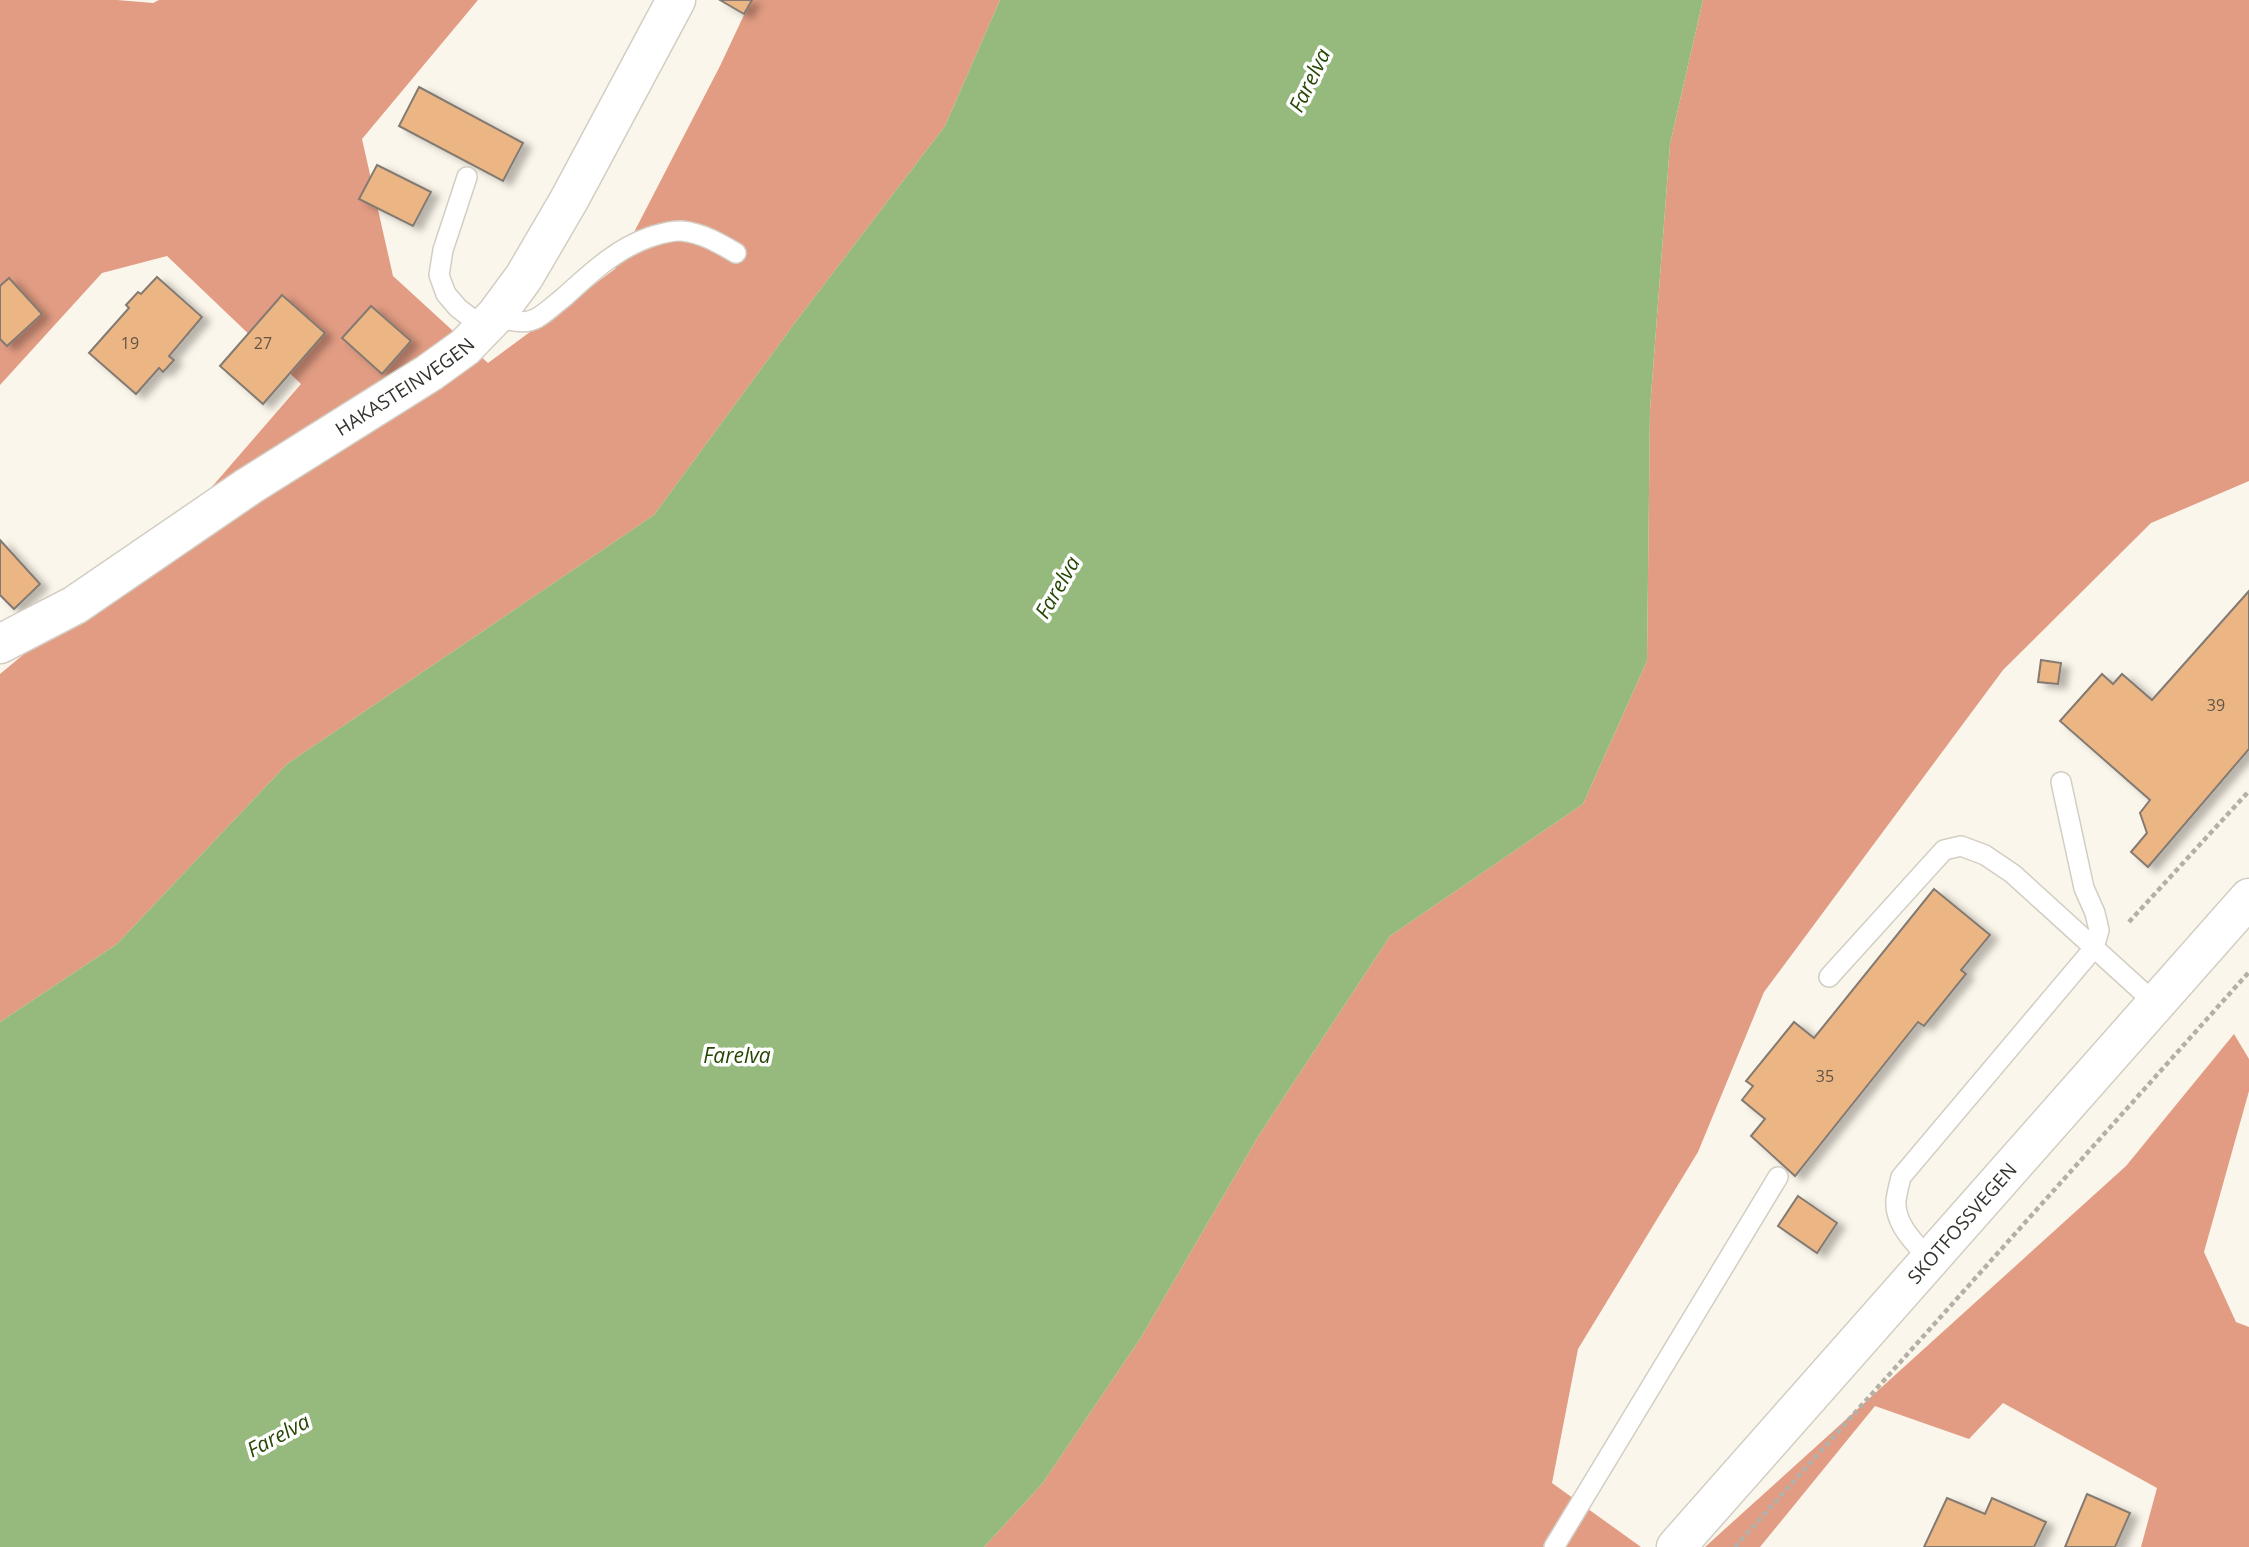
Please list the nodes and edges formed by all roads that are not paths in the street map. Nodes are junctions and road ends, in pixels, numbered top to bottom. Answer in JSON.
{"nodes":[{"id":1,"x":676,"y":0,"type":"edge"},
{"id":2,"x":467,"y":177,"type":"dead end"},
{"id":3,"x":736,"y":253,"type":"dead end"},
{"id":4,"x":490,"y":321,"type":"junction"},
{"id":5,"x":0,"y":644,"type":"edge"},
{"id":6,"x":2061,"y":782,"type":"dead end"},
{"id":7,"x":2249,"y":898,"type":"edge"},
{"id":8,"x":2097,"y":951,"type":"junction"},
{"id":9,"x":1829,"y":977,"type":"dead end"},
{"id":10,"x":2156,"y":1004,"type":"junction"},
{"id":11,"x":1779,"y":1177,"type":"dead end"},
{"id":12,"x":1930,"y":1260,"type":"junction"},
{"id":13,"x":1554,"y":1547,"type":"edge"},
{"id":14,"x":1676,"y":1547,"type":"edge"}],
"edges":[{"from":1,"to":4,"type":"street","name":"HAKASTEINVEGEN"},
{"from":2,"to":4,"type":"lane"},
{"from":3,"to":4,"type":"lane"},
{"from":4,"to":5,"type":"street","name":"HAKASTEINVEGEN"},
{"from":6,"to":8,"type":"lane"},
{"from":7,"to":10,"type":"street","name":"SKOTFOSSVEGEN"},
{"from":8,"to":9,"type":"lane"},
{"from":8,"to":10,"type":"lane"},
{"from":8,"to":12,"type":"lane"},
{"from":10,"to":12,"type":"street","name":"SKOTFOSSVEGEN"},
{"from":11,"to":13,"type":"lane"},
{"from":12,"to":14,"type":"street","name":"SKOTFOSSVEGEN"}]}
